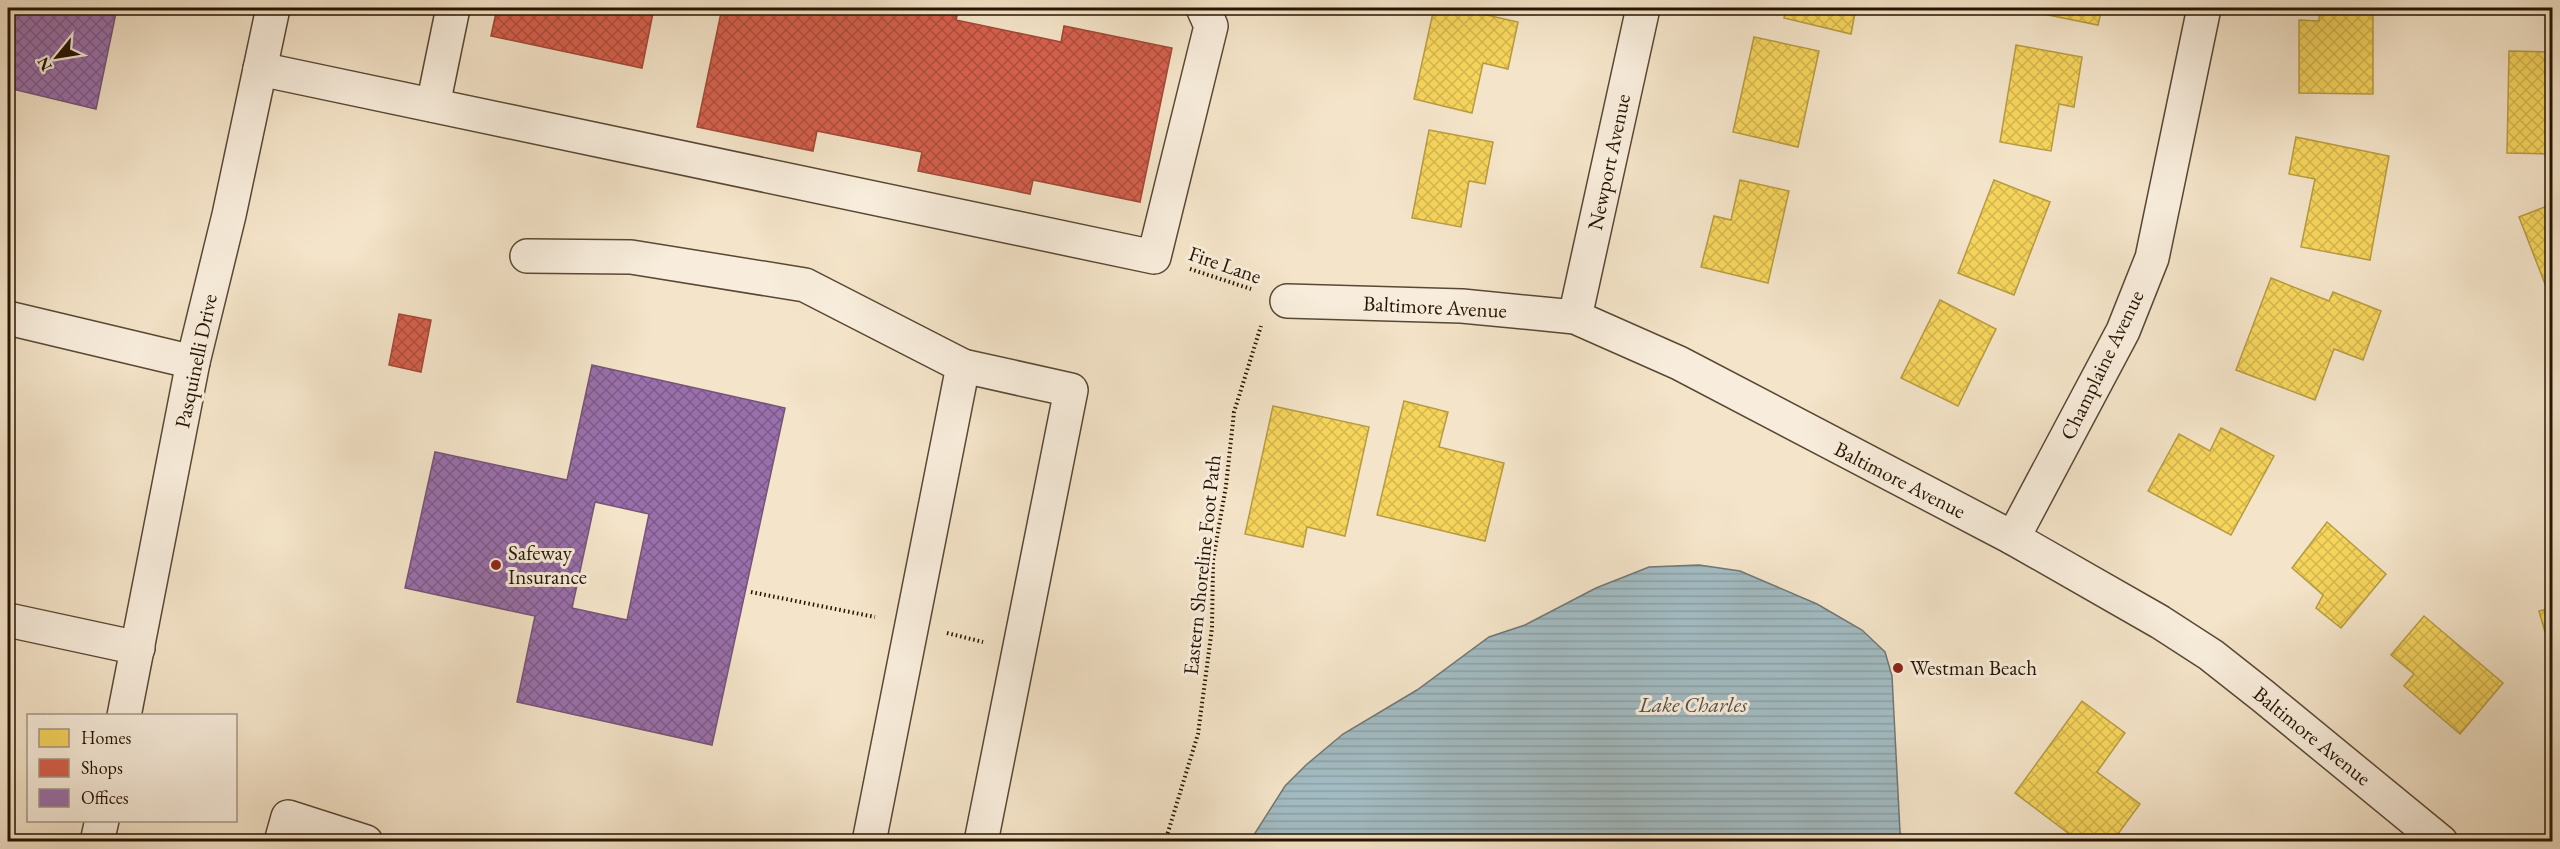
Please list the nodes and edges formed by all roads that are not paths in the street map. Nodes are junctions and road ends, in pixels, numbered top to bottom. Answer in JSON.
{"nodes":[{"id":1,"x":273,"y":8,"type":"edge"},
{"id":2,"x":453,"y":8,"type":"edge"},
{"id":3,"x":1203,"y":8,"type":"edge"},
{"id":4,"x":1643,"y":8,"type":"edge"},
{"id":5,"x":2204,"y":8,"type":"edge"},
{"id":6,"x":260,"y":69,"type":"junction"},
{"id":7,"x":433,"y":105,"type":"junction"},
{"id":8,"x":527,"y":256,"type":"dead end"},
{"id":9,"x":1287,"y":301,"type":"road end"},
{"id":10,"x":1575,"y":317,"type":"junction"},
{"id":11,"x":8,"y":318,"type":"edge"},
{"id":12,"x":194,"y":363,"type":"junction"},
{"id":13,"x":963,"y":366,"type":"junction"},
{"id":14,"x":2013,"y":538,"type":"junction"},
{"id":15,"x":8,"y":620,"type":"edge"},
{"id":16,"x":138,"y":648,"type":"junction"},
{"id":17,"x":124,"y":714,"type":"edge"},
{"id":18,"x":102,"y":822,"type":"edge"},
{"id":19,"x":98,"y":841,"type":"edge"},
{"id":20,"x":281,"y":842,"type":"edge"},
{"id":21,"x":366,"y":842,"type":"edge"},
{"id":22,"x":869,"y":842,"type":"edge"},
{"id":23,"x":981,"y":842,"type":"edge"},
{"id":24,"x":2441,"y":842,"type":"edge"}],
"edges":[{"from":1,"to":6,"type":"street","name":"Pasquinelli Drive"},
{"from":2,"to":7,"type":"street"},
{"from":3,"to":7,"type":"street"},
{"from":4,"to":10,"type":"street","name":"Newport Avenue"},
{"from":5,"to":14,"type":"street","name":"Champlaine Avenue"},
{"from":6,"to":7,"type":"street"},
{"from":6,"to":12,"type":"street","name":"Pasquinelli Drive"},
{"from":8,"to":13,"type":"street"},
{"from":9,"to":10,"type":"street","name":"Baltimore Avenue"},
{"from":10,"to":14,"type":"street","name":"Baltimore Avenue"},
{"from":11,"to":12,"type":"street"},
{"from":12,"to":16,"type":"street","name":"Pasquinelli Drive"},
{"from":13,"to":22,"type":"street"},
{"from":13,"to":23,"type":"street"},
{"from":14,"to":24,"type":"street","name":"Baltimore Avenue"},
{"from":15,"to":16,"type":"street"},
{"from":16,"to":17,"type":"street","name":"Pasquinelli Drive"},
{"from":18,"to":19,"type":"street"},
{"from":20,"to":21,"type":"street"}]}
